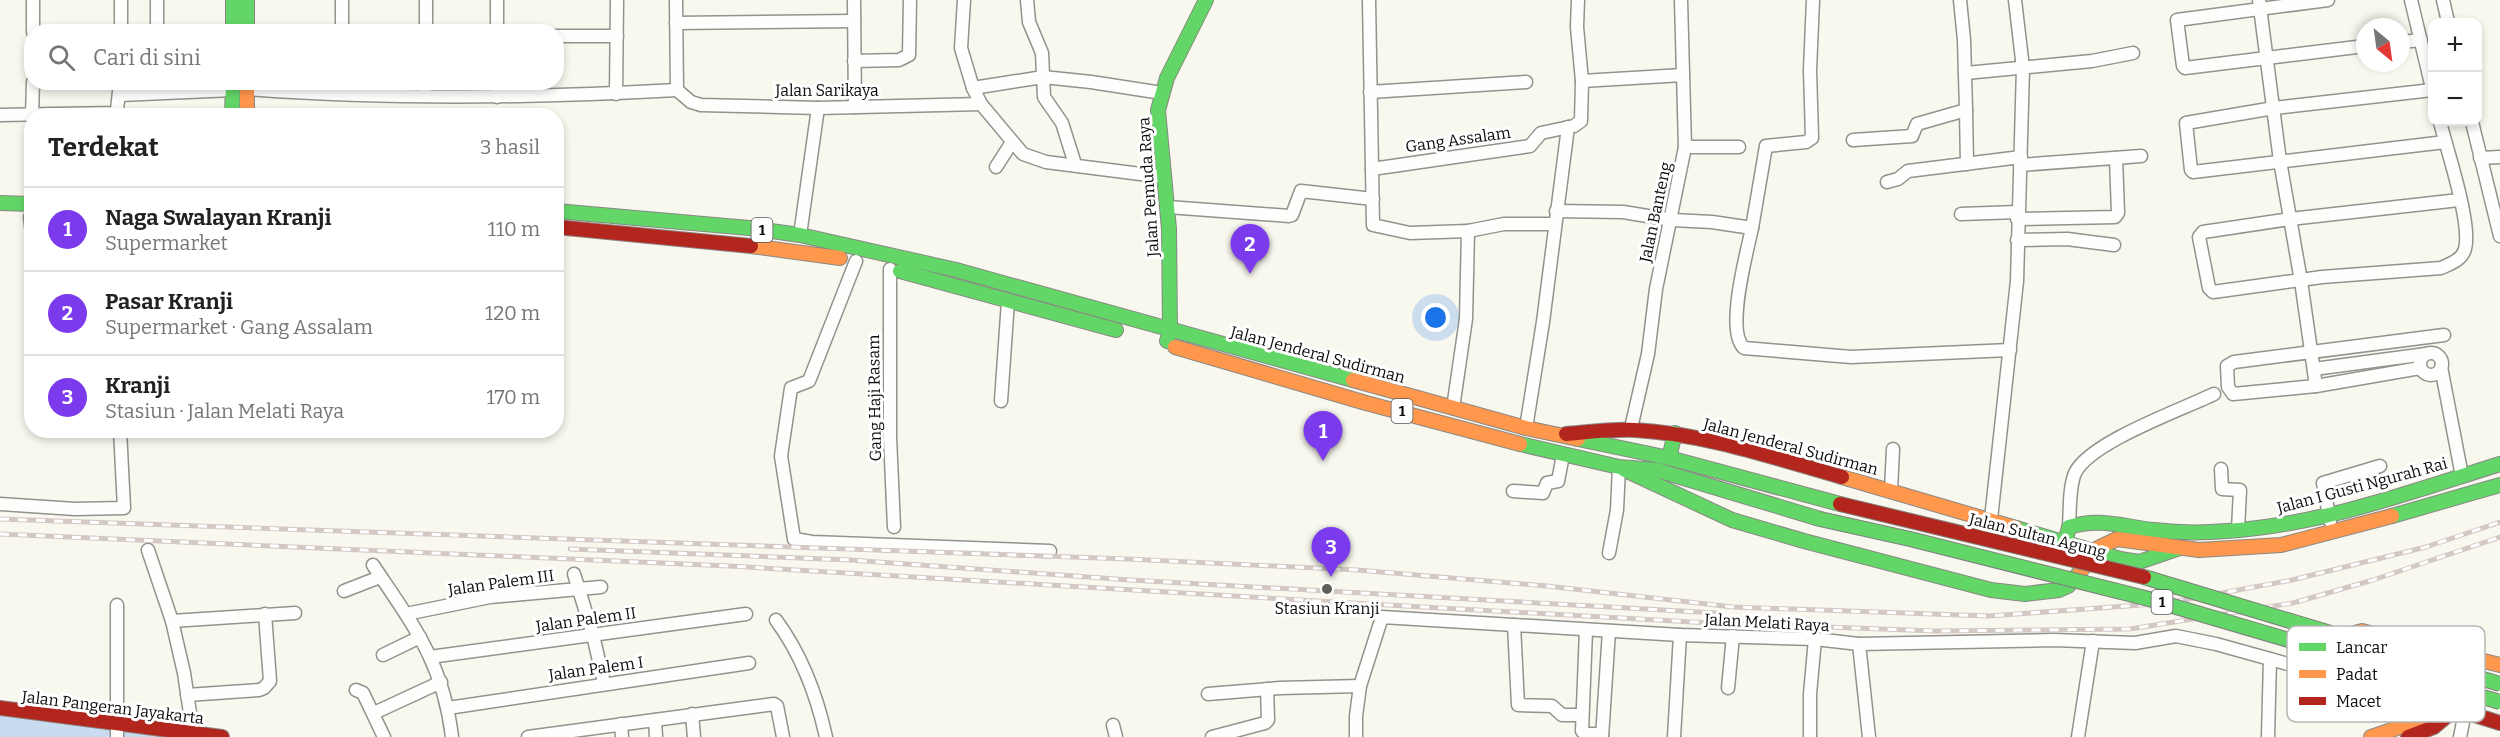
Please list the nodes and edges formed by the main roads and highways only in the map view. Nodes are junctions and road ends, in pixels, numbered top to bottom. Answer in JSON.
{"nodes":[{"id":1,"x":233,"y":0,"type":"edge"},
{"id":2,"x":247,"y":0,"type":"edge"},
{"id":3,"x":1206,"y":0,"type":"edge"},
{"id":4,"x":239,"y":24,"type":"edge"},
{"id":5,"x":241,"y":24,"type":"edge"},
{"id":6,"x":239,"y":90,"type":"edge"},
{"id":7,"x":241,"y":90,"type":"edge"},
{"id":8,"x":234,"y":108,"type":"edge"},
{"id":9,"x":245,"y":108,"type":"edge"},
{"id":10,"x":0,"y":203,"type":"edge"},
{"id":11,"x":24,"y":210,"type":"edge"},
{"id":12,"x":564,"y":212,"type":"edge"},
{"id":13,"x":24,"y":213,"type":"edge"},
{"id":14,"x":588,"y":213,"type":"junction"},
{"id":15,"x":0,"y":217,"type":"edge"},
{"id":16,"x":564,"y":227,"type":"edge"},
{"id":17,"x":588,"y":228,"type":"junction"},
{"id":18,"x":1132,"y":335,"type":"dead end"},
{"id":19,"x":1164,"y":339,"type":"junction"},
{"id":20,"x":1675,"y":433,"type":"junction"},
{"id":21,"x":1563,"y":434,"type":"junction"},
{"id":22,"x":1669,"y":458,"type":"junction"},
{"id":23,"x":2500,"y":464,"type":"edge"},
{"id":24,"x":1618,"y":467,"type":"junction"},
{"id":25,"x":2500,"y":485,"type":"edge"},
{"id":26,"x":2069,"y":527,"type":"junction"},
{"id":27,"x":2043,"y":535,"type":"junction"},
{"id":28,"x":2065,"y":542,"type":"junction"},
{"id":29,"x":2182,"y":547,"type":"junction"},
{"id":30,"x":2093,"y":551,"type":"junction"},
{"id":31,"x":2043,"y":592,"type":"junction"},
{"id":32,"x":2306,"y":626,"type":"edge"},
{"id":33,"x":2287,"y":639,"type":"edge"},
{"id":34,"x":2485,"y":661,"type":"edge"},
{"id":35,"x":2500,"y":665,"type":"edge"},
{"id":36,"x":2485,"y":680,"type":"edge"},
{"id":37,"x":2500,"y":684,"type":"edge"},
{"id":38,"x":2485,"y":698,"type":"edge"},
{"id":39,"x":2500,"y":702,"type":"edge"},
{"id":40,"x":0,"y":708,"type":"edge"},
{"id":41,"x":2485,"y":718,"type":"edge"},
{"id":42,"x":2414,"y":722,"type":"edge"},
{"id":43,"x":2445,"y":722,"type":"edge"},
{"id":44,"x":2500,"y":723,"type":"edge"},
{"id":45,"x":118,"y":731,"type":"edge"},
{"id":46,"x":222,"y":737,"type":"edge"},
{"id":47,"x":2370,"y":737,"type":"edge"},
{"id":48,"x":2408,"y":737,"type":"edge"}],
"edges":[{"from":1,"to":4,"type":"main road"},
{"from":2,"to":5,"type":"main road"},
{"from":3,"to":19,"type":"main road","name":"Jalan Pemuda Raya"},
{"from":6,"to":8,"type":"main road"},
{"from":7,"to":9,"type":"main road"},
{"from":10,"to":11,"type":"main road"},
{"from":12,"to":14,"type":"main road","name":"Jalan Jenderal Sudirman","number":"1"},
{"from":13,"to":15,"type":"main road"},
{"from":14,"to":17,"type":"main road"},
{"from":14,"to":19,"type":"main road","name":"Jalan Jenderal Sudirman","number":"1"},
{"from":16,"to":17,"type":"main road","number":"1"},
{"from":17,"to":18,"type":"main road","number":"1"},
{"from":19,"to":21,"type":"main road","name":"Jalan Jenderal Sudirman","number":"1"},
{"from":19,"to":24,"type":"main road","name":"Jalan Jenderal Sudirman","number":"1"},
{"from":20,"to":21,"type":"main road","name":"Jalan Jenderal Sudirman"},
{"from":20,"to":22,"type":"main road"},
{"from":20,"to":27,"type":"main road","name":"Jalan Jenderal Sudirman"},
{"from":21,"to":22,"type":"main road","name":"Jalan Sultan Agung","number":"1"},
{"from":22,"to":32,"type":"main road","name":"Jalan Sultan Agung","number":"1","bridge":true},
{"from":23,"to":26,"type":"main road","name":"Jalan I Gusti Ngurah Rai"},
{"from":24,"to":31,"type":"main road","name":"Jalan Jenderal Sudirman"},
{"from":24,"to":33,"type":"main road","name":"Jalan Jenderal Sudirman","number":"1","bridge":true},
{"from":25,"to":29,"type":"main road"},
{"from":26,"to":27,"type":"main road","name":"Jalan I Gusti Ngurah Rai"},
{"from":26,"to":28,"type":"main road"},
{"from":27,"to":28,"type":"main road","name":"Jalan Jenderal Sudirman"},
{"from":28,"to":30,"type":"main road"},
{"from":28,"to":31,"type":"main road"},
{"from":29,"to":30,"type":"main road"},
{"from":29,"to":30,"type":"main road"},
{"from":30,"to":31,"type":"main road"},
{"from":34,"to":35,"type":"main road"},
{"from":36,"to":37,"type":"main road","name":"Jalan Sultan Agung","number":"1","bridge":true},
{"from":38,"to":39,"type":"main road","name":"Jalan Jenderal Sudirman","number":"1","bridge":true},
{"from":40,"to":45,"type":"main road","name":"Jalan Pangeran Jayakarta"},
{"from":41,"to":44,"type":"main road"},
{"from":42,"to":47,"type":"main road"},
{"from":43,"to":48,"type":"main road"},
{"from":45,"to":46,"type":"main road","name":"Jalan Pangeran Jayakarta"}]}
